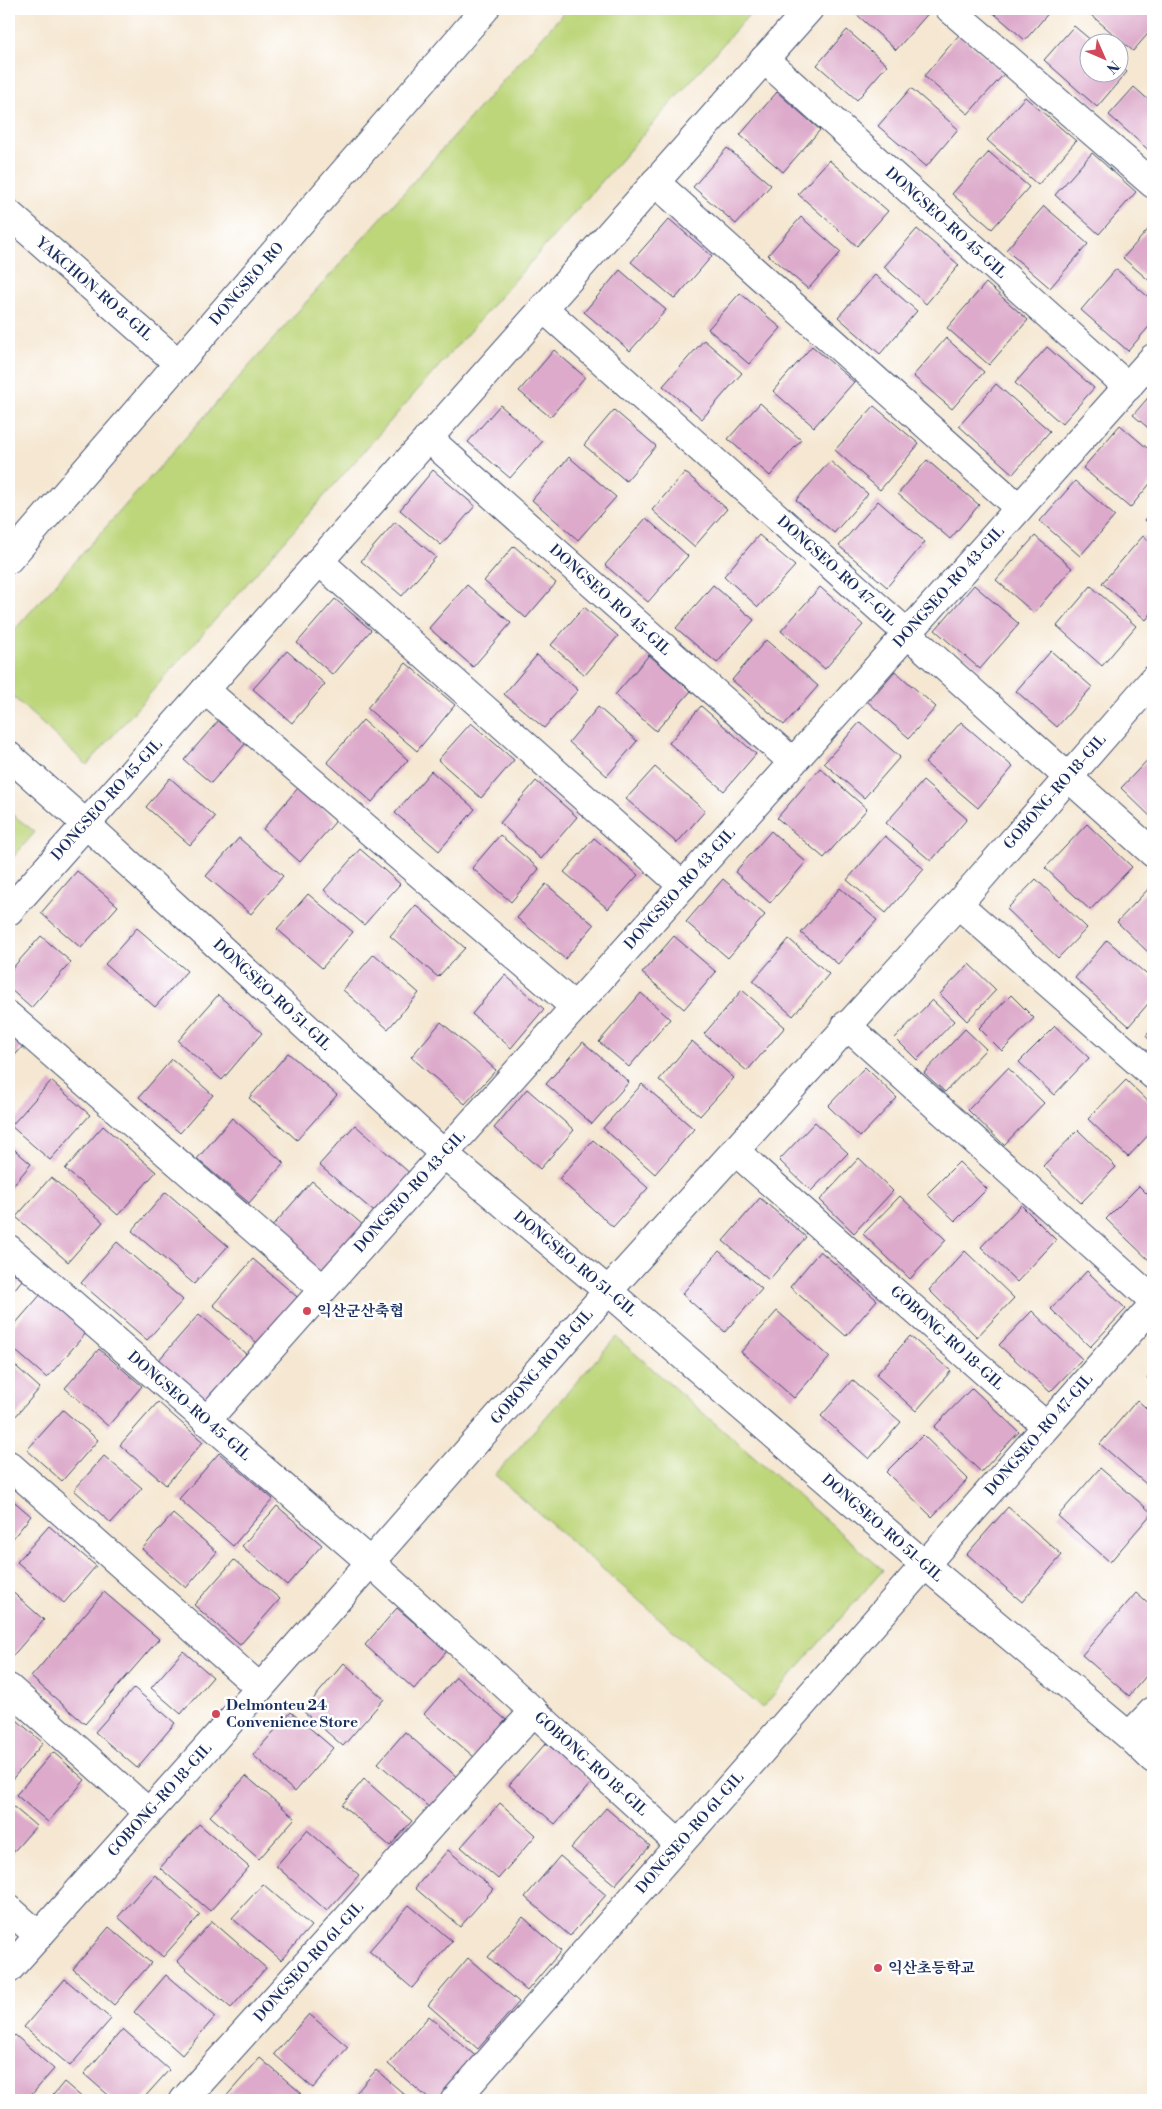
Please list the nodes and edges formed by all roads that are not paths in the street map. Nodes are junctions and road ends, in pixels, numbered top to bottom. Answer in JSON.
{"nodes":[{"id":1,"x":484,"y":9,"type":"edge"},
{"id":2,"x":809,"y":9,"type":"edge"},
{"id":3,"x":950,"y":9,"type":"edge"},
{"id":4,"x":764,"y":59,"type":"junction"},
{"id":5,"x":655,"y":182,"type":"junction"},
{"id":6,"x":1153,"y":184,"type":"edge"},
{"id":7,"x":9,"y":214,"type":"edge"},
{"id":8,"x":543,"y":308,"type":"junction"},
{"id":9,"x":1153,"y":358,"type":"edge"},
{"id":10,"x":179,"y":364,"type":"junction"},
{"id":11,"x":1128,"y":387,"type":"junction"},
{"id":12,"x":428,"y":438,"type":"junction"},
{"id":13,"x":1019,"y":508,"type":"junction"},
{"id":14,"x":9,"y":558,"type":"edge"},
{"id":15,"x":319,"y":561,"type":"junction"},
{"id":16,"x":907,"y":634,"type":"junction"},
{"id":17,"x":1153,"y":680,"type":"edge"},
{"id":18,"x":205,"y":690,"type":"junction"},
{"id":19,"x":9,"y":756,"type":"edge"},
{"id":20,"x":793,"y":762,"type":"junction"},
{"id":21,"x":1068,"y":776,"type":"junction"},
{"id":22,"x":86,"y":824,"type":"junction"},
{"id":23,"x":1153,"y":853,"type":"edge"},
{"id":24,"x":683,"y":886,"type":"junction"},
{"id":25,"x":958,"y":904,"type":"junction"},
{"id":26,"x":9,"y":911,"type":"edge"},
{"id":27,"x":575,"y":1007,"type":"junction"},
{"id":28,"x":9,"y":1016,"type":"edge"},
{"id":29,"x":846,"y":1026,"type":"junction"},
{"id":30,"x":1153,"y":1075,"type":"edge"},
{"id":31,"x":735,"y":1151,"type":"junction"},
{"id":32,"x":444,"y":1154,"type":"junction"},
{"id":33,"x":9,"y":1249,"type":"edge"},
{"id":34,"x":324,"y":1289,"type":"junction"},
{"id":35,"x":608,"y":1291,"type":"junction"},
{"id":36,"x":1153,"y":1300,"type":"edge"},
{"id":37,"x":1153,"y":1305,"type":"edge"},
{"id":38,"x":206,"y":1421,"type":"junction"},
{"id":39,"x":1046,"y":1426,"type":"junction"},
{"id":40,"x":9,"y":1465,"type":"edge"},
{"id":41,"x":370,"y":1562,"type":"junction"},
{"id":42,"x":925,"y":1565,"type":"junction"},
{"id":43,"x":9,"y":1688,"type":"edge"},
{"id":44,"x":260,"y":1688,"type":"junction"},
{"id":45,"x":534,"y":1711,"type":"junction"},
{"id":46,"x":1153,"y":1711,"type":"edge"},
{"id":47,"x":1129,"y":1736,"type":"junction"},
{"id":48,"x":1153,"y":1759,"type":"edge"},
{"id":49,"x":148,"y":1812,"type":"junction"},
{"id":50,"x":679,"y":1844,"type":"junction"},
{"id":51,"x":9,"y":1909,"type":"edge"},
{"id":52,"x":39,"y":1936,"type":"junction"},
{"id":53,"x":9,"y":1970,"type":"edge"},
{"id":54,"x":184,"y":2100,"type":"edge"},
{"id":55,"x":455,"y":2100,"type":"edge"}],
"edges":[{"from":1,"to":10,"type":"street","name":"DONGSEO-RO"},
{"from":2,"to":4,"type":"street","name":"DONGSEO-RO 45-GIL"},
{"from":3,"to":6,"type":"street"},
{"from":4,"to":5,"type":"street","name":"DONGSEO-RO 45-GIL"},
{"from":4,"to":11,"type":"street","name":"DONGSEO-RO 45-GIL"},
{"from":5,"to":8,"type":"street","name":"DONGSEO-RO 45-GIL"},
{"from":5,"to":13,"type":"street"},
{"from":7,"to":10,"type":"street","name":"YAKCHON-RO 8-GIL"},
{"from":8,"to":12,"type":"street","name":"DONGSEO-RO 45-GIL"},
{"from":8,"to":16,"type":"street","name":"DONGSEO-RO 47-GIL"},
{"from":9,"to":11,"type":"street","name":"DONGSEO-RO 43-GIL"},
{"from":10,"to":14,"type":"street","name":"DONGSEO-RO"},
{"from":11,"to":13,"type":"street","name":"DONGSEO-RO 43-GIL"},
{"from":12,"to":15,"type":"street","name":"DONGSEO-RO 45-GIL"},
{"from":12,"to":20,"type":"street","name":"DONGSEO-RO 45-GIL"},
{"from":13,"to":16,"type":"street","name":"DONGSEO-RO 43-GIL"},
{"from":15,"to":18,"type":"street","name":"DONGSEO-RO 45-GIL"},
{"from":15,"to":24,"type":"street"},
{"from":16,"to":20,"type":"street","name":"DONGSEO-RO 43-GIL"},
{"from":16,"to":21,"type":"street","name":"DONGSEO-RO 47-GIL"},
{"from":17,"to":21,"type":"street","name":"GOBONG-RO 18-GIL"},
{"from":18,"to":22,"type":"street","name":"DONGSEO-RO 45-GIL"},
{"from":18,"to":27,"type":"street"},
{"from":19,"to":22,"type":"street","name":"DONGSEO-RO 51-GIL"},
{"from":20,"to":24,"type":"street","name":"DONGSEO-RO 43-GIL"},
{"from":21,"to":23,"type":"street","name":"DONGSEO-RO 47-GIL"},
{"from":21,"to":25,"type":"street","name":"GOBONG-RO 18-GIL"},
{"from":22,"to":26,"type":"street","name":"DONGSEO-RO 45-GIL"},
{"from":22,"to":32,"type":"street","name":"DONGSEO-RO 51-GIL"},
{"from":24,"to":27,"type":"street","name":"DONGSEO-RO 43-GIL"},
{"from":25,"to":29,"type":"street","name":"GOBONG-RO 18-GIL"},
{"from":25,"to":30,"type":"street"},
{"from":27,"to":32,"type":"street","name":"DONGSEO-RO 43-GIL"},
{"from":28,"to":34,"type":"street"},
{"from":29,"to":31,"type":"street","name":"GOBONG-RO 18-GIL"},
{"from":29,"to":36,"type":"street"},
{"from":31,"to":35,"type":"street","name":"GOBONG-RO 18-GIL"},
{"from":31,"to":39,"type":"street","name":"GOBONG-RO 18-GIL"},
{"from":32,"to":34,"type":"street","name":"DONGSEO-RO 43-GIL"},
{"from":32,"to":35,"type":"street","name":"DONGSEO-RO 51-GIL"},
{"from":33,"to":38,"type":"street","name":"DONGSEO-RO 45-GIL"},
{"from":34,"to":38,"type":"street","name":"DONGSEO-RO 43-GIL"},
{"from":35,"to":41,"type":"street","name":"GOBONG-RO 18-GIL"},
{"from":35,"to":42,"type":"street","name":"DONGSEO-RO 51-GIL"},
{"from":37,"to":39,"type":"street","name":"DONGSEO-RO 47-GIL"},
{"from":38,"to":41,"type":"street","name":"DONGSEO-RO 45-GIL"},
{"from":39,"to":42,"type":"street","name":"DONGSEO-RO 47-GIL"},
{"from":40,"to":44,"type":"street"},
{"from":41,"to":44,"type":"street","name":"GOBONG-RO 18-GIL"},
{"from":41,"to":45,"type":"street","name":"GOBONG-RO 18-GIL"},
{"from":42,"to":47,"type":"street","name":"DONGSEO-RO 51-GIL"},
{"from":42,"to":50,"type":"street","name":"DONGSEO-RO 61-GIL"},
{"from":43,"to":49,"type":"street"},
{"from":44,"to":49,"type":"street","name":"GOBONG-RO 18-GIL"},
{"from":45,"to":50,"type":"street","name":"GOBONG-RO 18-GIL"},
{"from":45,"to":54,"type":"street","name":"DONGSEO-RO 61-GIL"},
{"from":46,"to":47,"type":"street"},
{"from":47,"to":48,"type":"street","name":"DONGSEO-RO 51-GIL"},
{"from":49,"to":52,"type":"street","name":"GOBONG-RO 18-GIL"},
{"from":50,"to":55,"type":"street","name":"DONGSEO-RO 61-GIL"},
{"from":51,"to":52,"type":"street"},
{"from":52,"to":53,"type":"street","name":"GOBONG-RO 18-GIL"}]}
